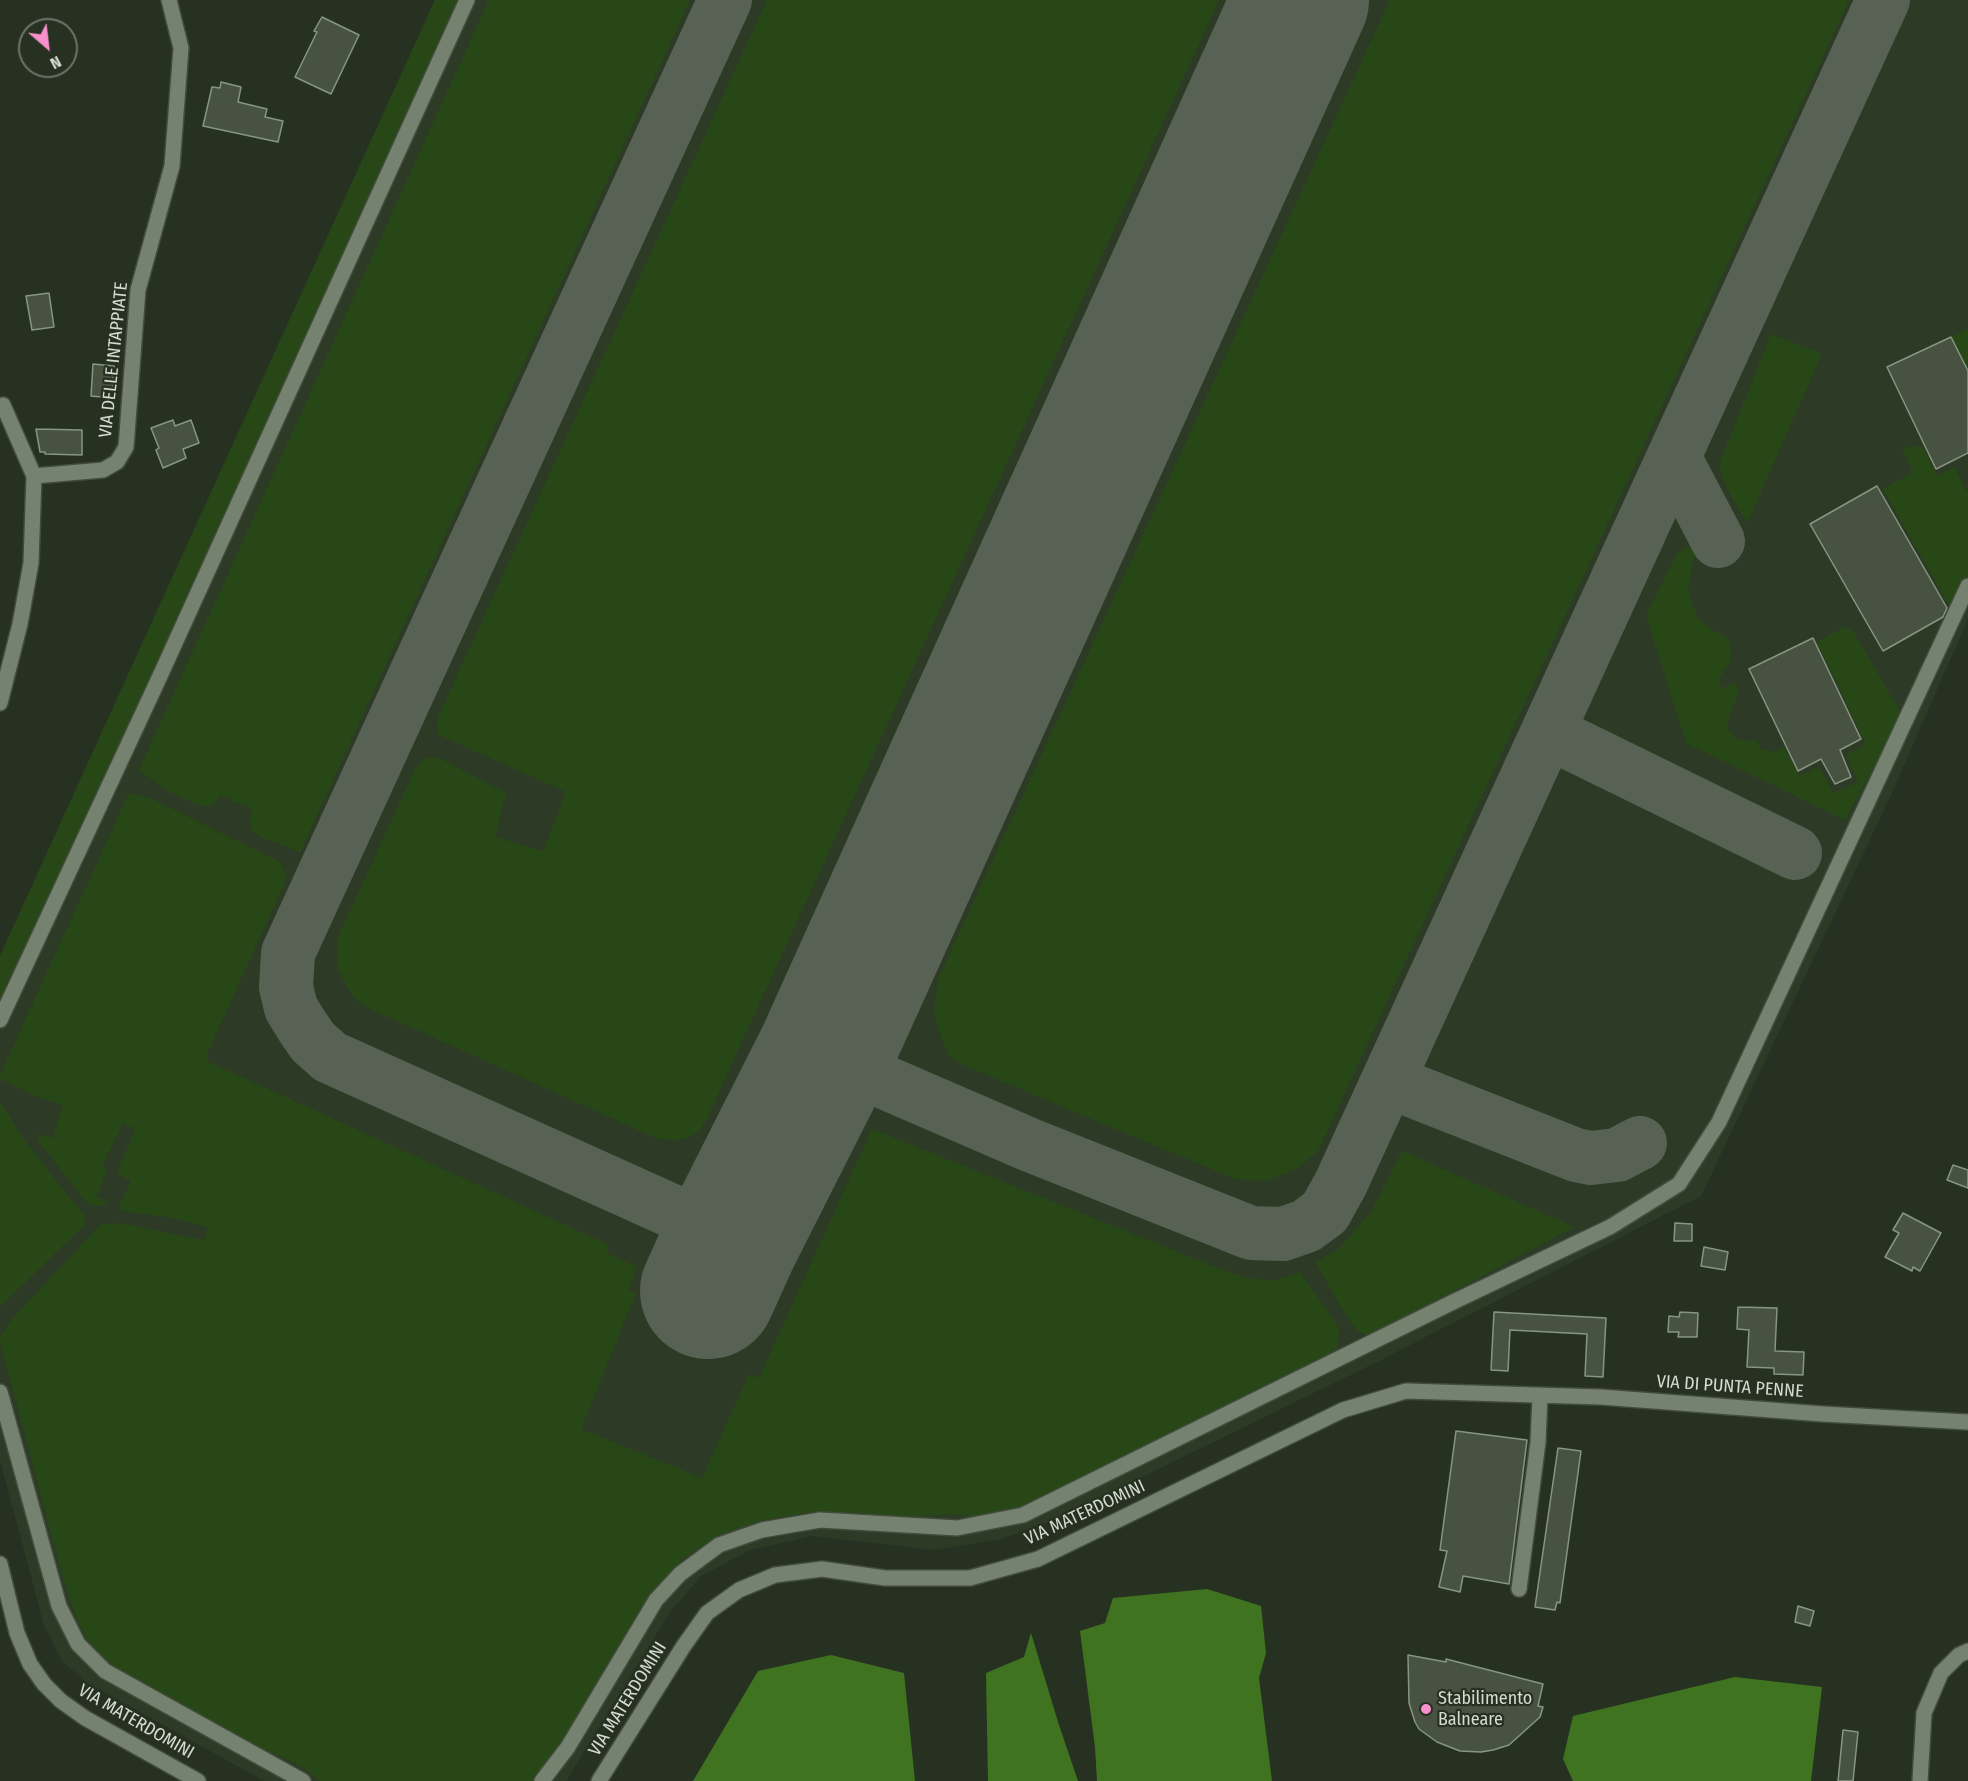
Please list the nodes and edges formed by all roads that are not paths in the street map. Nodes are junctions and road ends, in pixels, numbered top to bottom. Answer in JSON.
{"nodes":[{"id":1,"x":169,"y":0,"type":"edge"},
{"id":2,"x":467,"y":0,"type":"edge"},
{"id":3,"x":3,"y":405,"type":"dead end"},
{"id":4,"x":34,"y":476,"type":"junction"},
{"id":5,"x":1968,"y":586,"type":"edge"},
{"id":6,"x":0,"y":703,"type":"edge"},
{"id":7,"x":0,"y":1020,"type":"edge"},
{"id":8,"x":0,"y":1392,"type":"edge"},
{"id":9,"x":1490,"y":1394,"type":"joint"},
{"id":10,"x":1540,"y":1396,"type":"junction"},
{"id":11,"x":1968,"y":1422,"type":"edge"},
{"id":12,"x":0,"y":1564,"type":"edge"},
{"id":13,"x":1519,"y":1589,"type":"dead end"},
{"id":14,"x":1968,"y":1651,"type":"edge"},
{"id":15,"x":198,"y":1781,"type":"edge"},
{"id":16,"x":303,"y":1781,"type":"edge"},
{"id":17,"x":542,"y":1781,"type":"edge"},
{"id":18,"x":600,"y":1781,"type":"edge"},
{"id":19,"x":1920,"y":1781,"type":"edge"}],
"edges":[{"from":1,"to":4,"type":"street","name":"VIA DELLE INTAPPIATE"},
{"from":2,"to":7,"type":"street"},
{"from":3,"to":4,"type":"street"},
{"from":4,"to":6,"type":"street"},
{"from":5,"to":17,"type":"street"},
{"from":8,"to":16,"type":"street"},
{"from":9,"to":10,"type":"street","name":"VIA DI PUNTA PENNE"},
{"from":9,"to":18,"type":"street","name":"VIA MATERDOMINI"},
{"from":10,"to":11,"type":"street","name":"VIA DI PUNTA PENNE"},
{"from":10,"to":13,"type":"street"},
{"from":12,"to":15,"type":"street","name":"VIA MATERDOMINI"},
{"from":14,"to":19,"type":"street"}]}
